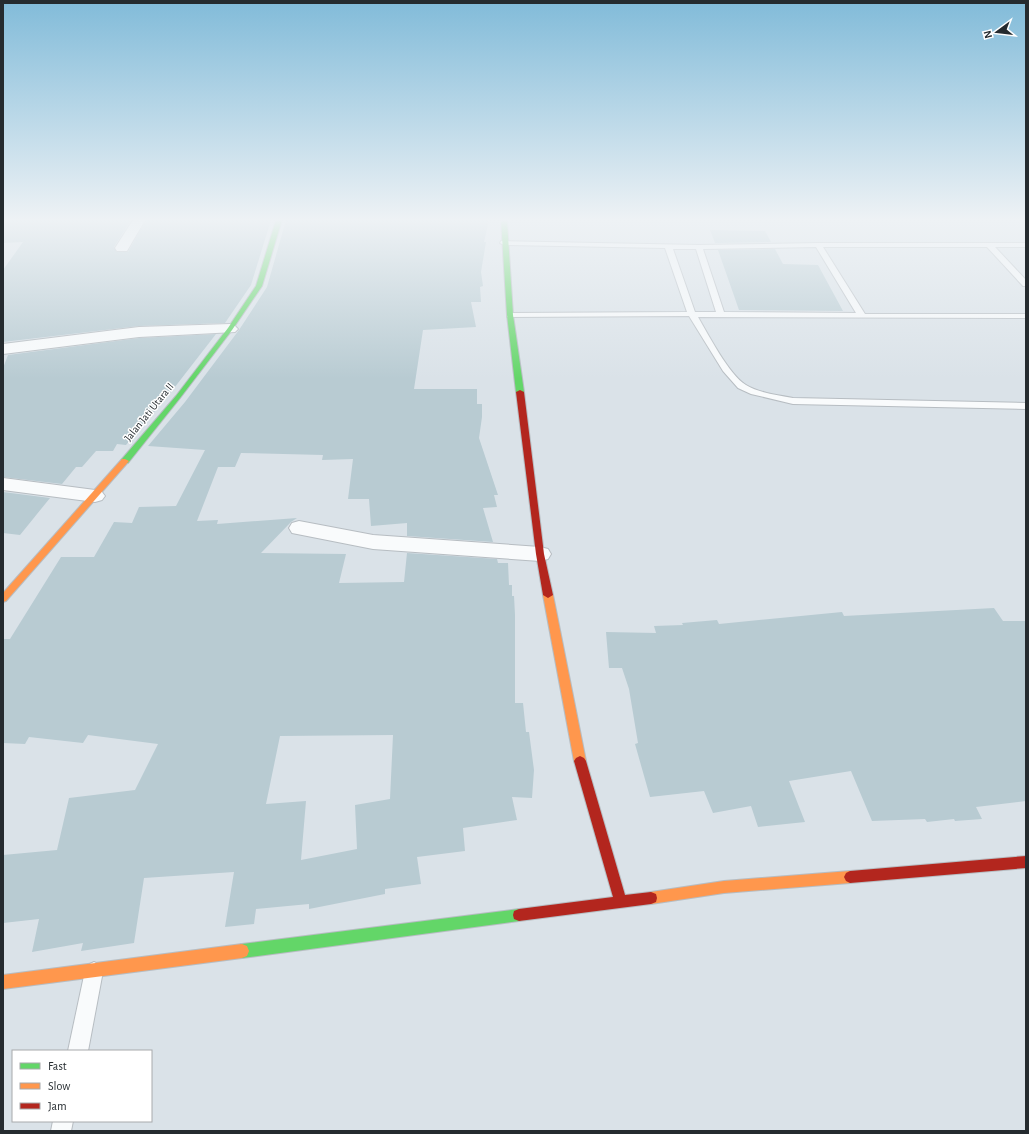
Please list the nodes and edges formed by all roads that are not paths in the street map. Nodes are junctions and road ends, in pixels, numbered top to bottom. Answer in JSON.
{"nodes":[{"id":1,"x":263,"y":273,"type":"edge"},
{"id":2,"x":506,"y":273,"type":"edge"},
{"id":3,"x":678,"y":273,"type":"edge"},
{"id":4,"x":708,"y":273,"type":"edge"},
{"id":5,"x":835,"y":273,"type":"edge"},
{"id":6,"x":1015,"y":273,"type":"edge"},
{"id":7,"x":1026,"y":284,"type":"edge"},
{"id":8,"x":692,"y":314,"type":"junction"},
{"id":9,"x":721,"y":314,"type":"junction"},
{"id":10,"x":510,"y":316,"type":"junction"},
{"id":11,"x":862,"y":316,"type":"junction"},
{"id":12,"x":1026,"y":316,"type":"edge"},
{"id":13,"x":230,"y":329,"type":"junction"},
{"id":14,"x":3,"y":349,"type":"edge"},
{"id":15,"x":1026,"y":406,"type":"edge"},
{"id":16,"x":3,"y":484,"type":"edge"},
{"id":17,"x":95,"y":496,"type":"junction"},
{"id":18,"x":299,"y":528,"type":"dead end"},
{"id":19,"x":540,"y":554,"type":"junction"},
{"id":20,"x":3,"y":599,"type":"edge"},
{"id":21,"x":1026,"y":862,"type":"edge"},
{"id":22,"x":621,"y":902,"type":"junction"},
{"id":23,"x":94,"y":970,"type":"junction"},
{"id":24,"x":3,"y":982,"type":"edge"},
{"id":25,"x":78,"y":1050,"type":"edge"}],
"edges":[{"from":1,"to":13,"type":"main road","name":"Jalan Jati Utara II"},
{"from":2,"to":10,"type":"main road"},
{"from":3,"to":8,"type":"lane"},
{"from":4,"to":9,"type":"lane"},
{"from":5,"to":11,"type":"lane"},
{"from":6,"to":7,"type":"lane"},
{"from":8,"to":9,"type":"lane"},
{"from":8,"to":10,"type":"lane"},
{"from":8,"to":15,"type":"lane"},
{"from":9,"to":11,"type":"lane"},
{"from":10,"to":19,"type":"main road"},
{"from":11,"to":12,"type":"lane"},
{"from":13,"to":14,"type":"street"},
{"from":13,"to":17,"type":"main road","name":"Jalan Jati Utara II"},
{"from":16,"to":17,"type":"street"},
{"from":17,"to":20,"type":"main road","name":"Jalan Jati Utara II"},
{"from":18,"to":19,"type":"street"},
{"from":19,"to":22,"type":"main road"},
{"from":21,"to":22,"type":"main road"},
{"from":22,"to":23,"type":"main road"},
{"from":23,"to":24,"type":"main road"},
{"from":23,"to":25,"type":"lane"}]}
